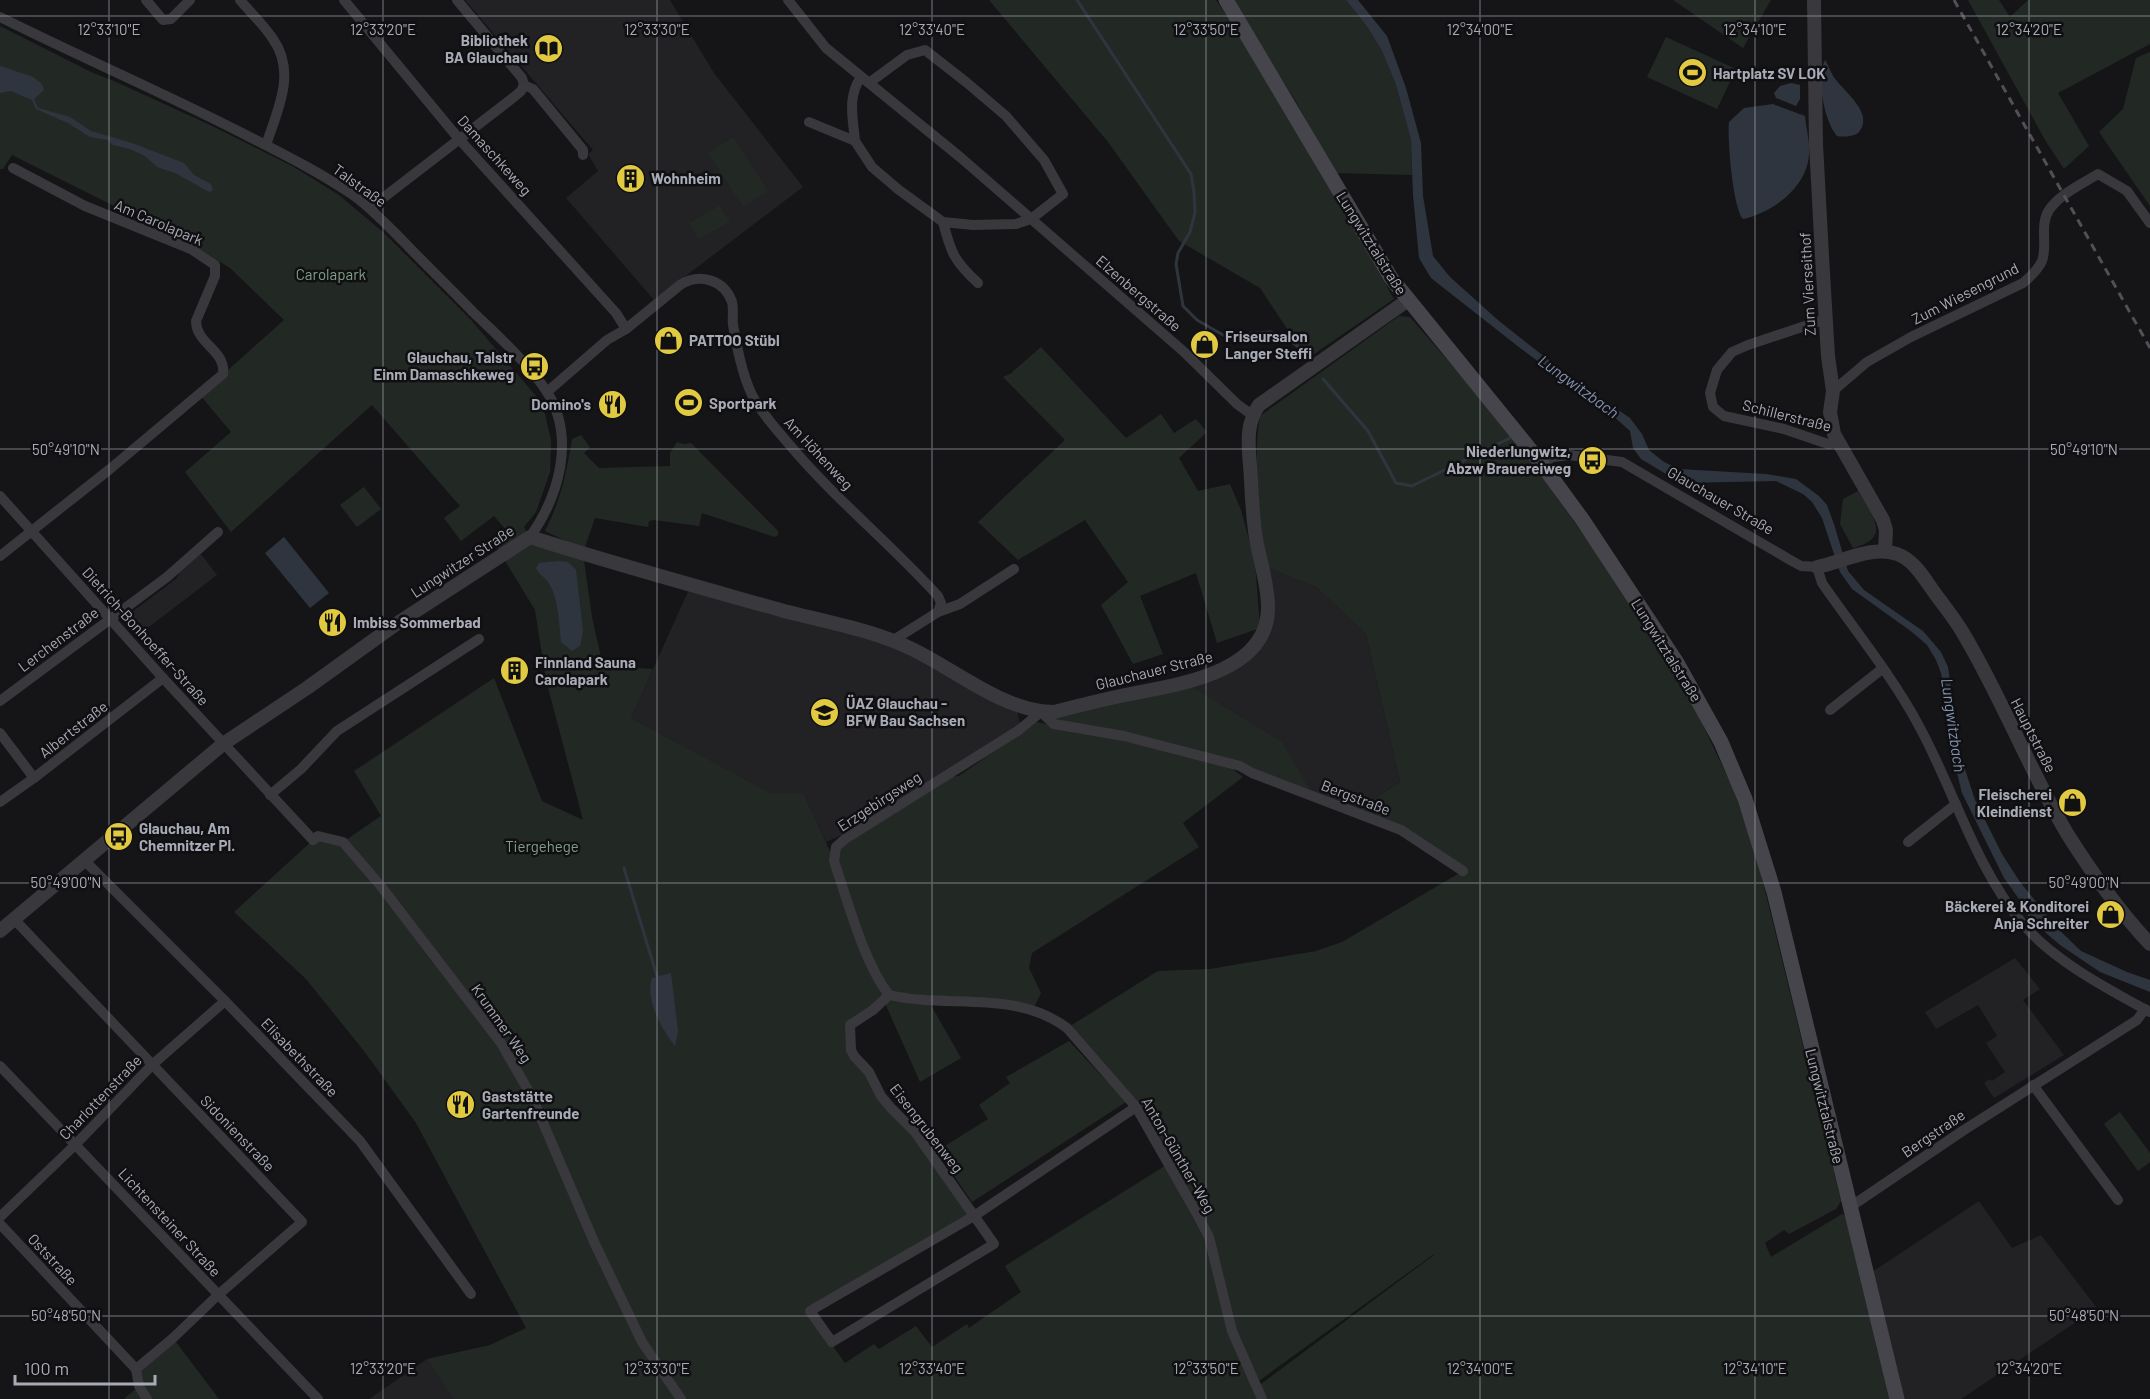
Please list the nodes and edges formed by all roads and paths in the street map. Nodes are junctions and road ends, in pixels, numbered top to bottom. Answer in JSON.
{"nodes":[{"id":1,"x":146,"y":0,"type":"edge"},
{"id":2,"x":190,"y":0,"type":"edge"},
{"id":3,"x":240,"y":0,"type":"edge"},
{"id":4,"x":344,"y":0,"type":"edge"},
{"id":5,"x":457,"y":0,"type":"edge"},
{"id":6,"x":788,"y":0,"type":"edge"},
{"id":7,"x":1226,"y":0,"type":"edge"},
{"id":8,"x":1814,"y":0,"type":"edge"},
{"id":9,"x":0,"y":17,"type":"edge"},
{"id":10,"x":865,"y":80,"type":"junction"},
{"id":11,"x":524,"y":86,"type":"junction"},
{"id":12,"x":810,"y":122,"type":"dead end"},
{"id":13,"x":459,"y":139,"type":"junction"},
{"id":14,"x":855,"y":141,"type":"junction"},
{"id":15,"x":266,"y":145,"type":"junction"},
{"id":16,"x":583,"y":155,"type":"dead end"},
{"id":17,"x":14,"y":168,"type":"dead end"},
{"id":18,"x":370,"y":208,"type":"junction"},
{"id":19,"x":1031,"y":219,"type":"junction"},
{"id":20,"x":942,"y":222,"type":"junction"},
{"id":21,"x":2150,"y":223,"type":"edge"},
{"id":22,"x":978,"y":283,"type":"dead end"},
{"id":23,"x":1408,"y":300,"type":"junction"},
{"id":24,"x":1826,"y":320,"type":"junction"},
{"id":25,"x":626,"y":328,"type":"junction"},
{"id":26,"x":1833,"y":391,"type":"junction"},
{"id":27,"x":547,"y":392,"type":"junction"},
{"id":28,"x":1252,"y":415,"type":"junction"},
{"id":29,"x":1838,"y":442,"type":"junction"},
{"id":30,"x":1541,"y":463,"type":"junction"},
{"id":31,"x":0,"y":496,"type":"edge"},
{"id":32,"x":32,"y":532,"type":"junction"},
{"id":33,"x":218,"y":532,"type":"dead end"},
{"id":34,"x":530,"y":537,"type":"junction"},
{"id":35,"x":1885,"y":551,"type":"junction"},
{"id":36,"x":0,"y":556,"type":"edge"},
{"id":37,"x":1824,"y":565,"type":"junction"},
{"id":38,"x":1014,"y":569,"type":"dead end"},
{"id":39,"x":938,"y":612,"type":"junction"},
{"id":40,"x":110,"y":619,"type":"junction"},
{"id":41,"x":479,"y":639,"type":"dead end"},
{"id":42,"x":892,"y":641,"type":"junction"},
{"id":43,"x":1882,"y":669,"type":"junction"},
{"id":44,"x":163,"y":678,"type":"junction"},
{"id":45,"x":0,"y":701,"type":"edge"},
{"id":46,"x":1830,"y":710,"type":"dead end"},
{"id":47,"x":1041,"y":712,"type":"junction"},
{"id":48,"x":0,"y":733,"type":"edge"},
{"id":49,"x":223,"y":744,"type":"junction"},
{"id":50,"x":34,"y":778,"type":"junction"},
{"id":51,"x":270,"y":795,"type":"junction"},
{"id":52,"x":0,"y":802,"type":"edge"},
{"id":53,"x":1956,"y":804,"type":"junction"},
{"id":54,"x":313,"y":840,"type":"joint"},
{"id":55,"x":1908,"y":842,"type":"dead end"},
{"id":56,"x":84,"y":860,"type":"junction"},
{"id":57,"x":1464,"y":871,"type":"dead end"},
{"id":58,"x":14,"y":918,"type":"junction"},
{"id":59,"x":0,"y":931,"type":"edge"},
{"id":60,"x":2150,"y":944,"type":"edge"},
{"id":61,"x":889,"y":996,"type":"junction"},
{"id":62,"x":225,"y":1001,"type":"junction"},
{"id":63,"x":2147,"y":1010,"type":"edge"},
{"id":64,"x":152,"y":1065,"type":"junction"},
{"id":65,"x":0,"y":1066,"type":"edge"},
{"id":66,"x":2033,"y":1085,"type":"junction"},
{"id":67,"x":1136,"y":1107,"type":"junction"},
{"id":68,"x":75,"y":1144,"type":"junction"},
{"id":69,"x":2118,"y":1200,"type":"dead end"},
{"id":70,"x":1850,"y":1207,"type":"junction"},
{"id":71,"x":974,"y":1216,"type":"junction"},
{"id":72,"x":0,"y":1217,"type":"edge"},
{"id":73,"x":0,"y":1224,"type":"edge"},
{"id":74,"x":218,"y":1294,"type":"junction"},
{"id":75,"x":471,"y":1294,"type":"dead end"},
{"id":76,"x":136,"y":1369,"type":"junction"},
{"id":77,"x":147,"y":1399,"type":"edge"},
{"id":78,"x":318,"y":1399,"type":"edge"},
{"id":79,"x":681,"y":1399,"type":"edge"},
{"id":80,"x":1262,"y":1399,"type":"edge"},
{"id":81,"x":1897,"y":1399,"type":"edge"}],
"edges":[{"from":1,"to":2,"type":"street"},
{"from":3,"to":15,"type":"street"},
{"from":4,"to":13,"type":"street","name":"Damaschkeweg"},
{"from":5,"to":11,"type":"street"},
{"from":6,"to":10,"type":"street","name":"Elzenbergstraße"},
{"from":7,"to":23,"type":"main road","name":"Lungwitztalstraße"},
{"from":8,"to":24,"type":"street","name":"Zum Vierseithof"},
{"from":9,"to":15,"type":"street","name":"Talstraße"},
{"from":10,"to":14,"type":"street"},
{"from":10,"to":19,"type":"street","name":"Elzenbergstraße"},
{"from":10,"to":19,"type":"street"},
{"from":11,"to":13,"type":"street"},
{"from":11,"to":16,"type":"street"},
{"from":12,"to":14,"type":"street"},
{"from":13,"to":18,"type":"street"},
{"from":13,"to":25,"type":"street","name":"Damaschkeweg"},
{"from":14,"to":20,"type":"street"},
{"from":15,"to":18,"type":"street","name":"Talstraße"},
{"from":17,"to":32,"type":"street","name":"Am Carolapark"},
{"from":18,"to":27,"type":"street","name":"Talstraße"},
{"from":19,"to":20,"type":"street"},
{"from":19,"to":28,"type":"street","name":"Elzenbergstraße"},
{"from":20,"to":22,"type":"street"},
{"from":21,"to":26,"type":"street","name":"Zum Wiesengrund"},
{"from":23,"to":28,"type":"street"},
{"from":23,"to":30,"type":"main road","name":"Lungwitztalstraße"},
{"from":24,"to":26,"type":"street","name":"Zum Vierseithof"},
{"from":24,"to":29,"type":"street","name":"Schillerstraße"},
{"from":25,"to":27,"type":"street","name":"Am Höhenweg"},
{"from":25,"to":39,"type":"street","name":"Am Höhenweg"},
{"from":26,"to":29,"type":"street","name":"Zum Vierseithof"},
{"from":27,"to":34,"type":"street","name":"Talstraße"},
{"from":28,"to":47,"type":"street","name":"Glauchauer Straße"},
{"from":29,"to":35,"type":"street","name":"Zum Vierseithof"},
{"from":30,"to":37,"type":"street","name":"Glauchauer Straße"},
{"from":30,"to":70,"type":"main road","name":"Lungwitztalstraße"},
{"from":31,"to":32,"type":"street","name":"Dietrich-Bonhoeffer-Straße"},
{"from":32,"to":36,"type":"street"},
{"from":32,"to":40,"type":"street","name":"Dietrich-Bonhoeffer-Straße"},
{"from":33,"to":40,"type":"street","name":"Lerchenstraße"},
{"from":34,"to":42,"type":"street","name":"Lungwitzer Straße"},
{"from":34,"to":49,"type":"street","name":"Lungwitzer Straße"},
{"from":35,"to":37,"type":"street"},
{"from":35,"to":60,"type":"street","name":"Hauptstraße"},
{"from":37,"to":43,"type":"street"},
{"from":38,"to":39,"type":"street"},
{"from":39,"to":42,"type":"street"},
{"from":40,"to":44,"type":"street","name":"Dietrich-Bonhoeffer-Straße"},
{"from":40,"to":45,"type":"street","name":"Lerchenstraße"},
{"from":41,"to":51,"type":"street"},
{"from":42,"to":47,"type":"street","name":"Glauchauer Straße"},
{"from":43,"to":46,"type":"street"},
{"from":43,"to":53,"type":"street"},
{"from":44,"to":49,"type":"street","name":"Dietrich-Bonhoeffer-Straße"},
{"from":44,"to":50,"type":"street","name":"Albertstraße"},
{"from":47,"to":57,"type":"street","name":"Bergstraße"},
{"from":47,"to":61,"type":"street","name":"Erzgebirgsweg"},
{"from":48,"to":50,"type":"street"},
{"from":49,"to":51,"type":"street","name":"Dietrich-Bonhoeffer-Straße"},
{"from":49,"to":56,"type":"street","name":"Lungwitzer Straße"},
{"from":50,"to":52,"type":"street","name":"Albertstraße"},
{"from":51,"to":54,"type":"street","name":"Dietrich-Bonhoeffer-Straße"},
{"from":53,"to":55,"type":"street"},
{"from":53,"to":63,"type":"street"},
{"from":54,"to":79,"type":"street","name":"Krummer Weg"},
{"from":56,"to":58,"type":"street","name":"Lungwitzer Straße"},
{"from":56,"to":62,"type":"street","name":"Elisabethstraße"},
{"from":58,"to":59,"type":"street","name":"Lungwitzer Straße"},
{"from":58,"to":64,"type":"street","name":"Sidonienstraße"},
{"from":61,"to":67,"type":"street","name":"Anton-Günther-Weg"},
{"from":61,"to":71,"type":"street","name":"Eisengrubenweg"},
{"from":62,"to":64,"type":"street","name":"Charlottenstraße"},
{"from":62,"to":75,"type":"street","name":"Elisabethstraße"},
{"from":63,"to":66,"type":"street","name":"Bergstraße"},
{"from":64,"to":68,"type":"street","name":"Charlottenstraße"},
{"from":64,"to":74,"type":"street","name":"Sidonienstraße"},
{"from":65,"to":68,"type":"street","name":"Lichtensteiner Straße"},
{"from":66,"to":69,"type":"street"},
{"from":66,"to":70,"type":"street","name":"Bergstraße"},
{"from":67,"to":71,"type":"street"},
{"from":67,"to":80,"type":"street","name":"Anton-Günther-Weg"},
{"from":68,"to":72,"type":"street","name":"Charlottenstraße"},
{"from":68,"to":74,"type":"street","name":"Lichtensteiner Straße"},
{"from":70,"to":81,"type":"main road","name":"Lungwitztalstraße"},
{"from":71,"to":71,"type":"street","name":"Eisengrubenweg"},
{"from":73,"to":76,"type":"street","name":"Oststraße"},
{"from":74,"to":76,"type":"street"},
{"from":74,"to":78,"type":"street","name":"Lichtensteiner Straße"},
{"from":76,"to":77,"type":"street","name":"Oststraße"}]}
